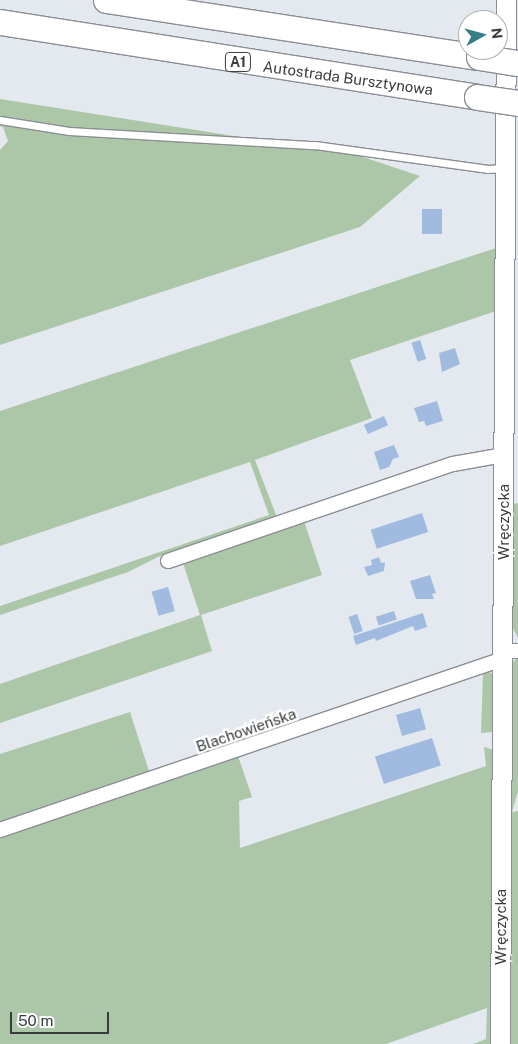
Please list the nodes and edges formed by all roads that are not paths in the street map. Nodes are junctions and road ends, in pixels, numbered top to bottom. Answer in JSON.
{"nodes":[{"id":1,"x":106,"y":0,"type":"edge"},
{"id":2,"x":506,"y":0,"type":"edge"},
{"id":3,"x":0,"y":22,"type":"edge"},
{"id":4,"x":518,"y":63,"type":"edge"},
{"id":5,"x":518,"y":103,"type":"edge"},
{"id":6,"x":0,"y":120,"type":"edge"},
{"id":7,"x":505,"y":168,"type":"junction"},
{"id":8,"x":504,"y":455,"type":"junction"},
{"id":9,"x":168,"y":561,"type":"dead end"},
{"id":10,"x":508,"y":654,"type":"edge"},
{"id":11,"x":0,"y":830,"type":"edge"},
{"id":12,"x":500,"y":1044,"type":"edge"}],
"edges":[{"from":1,"to":4,"type":"highway","bridge":true},
{"from":2,"to":7,"type":"main road","name":"Wręczycka"},
{"from":3,"to":5,"type":"highway","name":"Autostrada Bursztynowa","number":"A1","bridge":true},
{"from":6,"to":7,"type":"lane"},
{"from":7,"to":8,"type":"main road","name":"Wręczycka"},
{"from":8,"to":9,"type":"street"},
{"from":8,"to":10,"type":"main road","name":"Wręczycka"},
{"from":10,"to":11,"type":"street","name":"Blachowieńska"},
{"from":10,"to":12,"type":"main road","name":"Wręczycka"}]}
